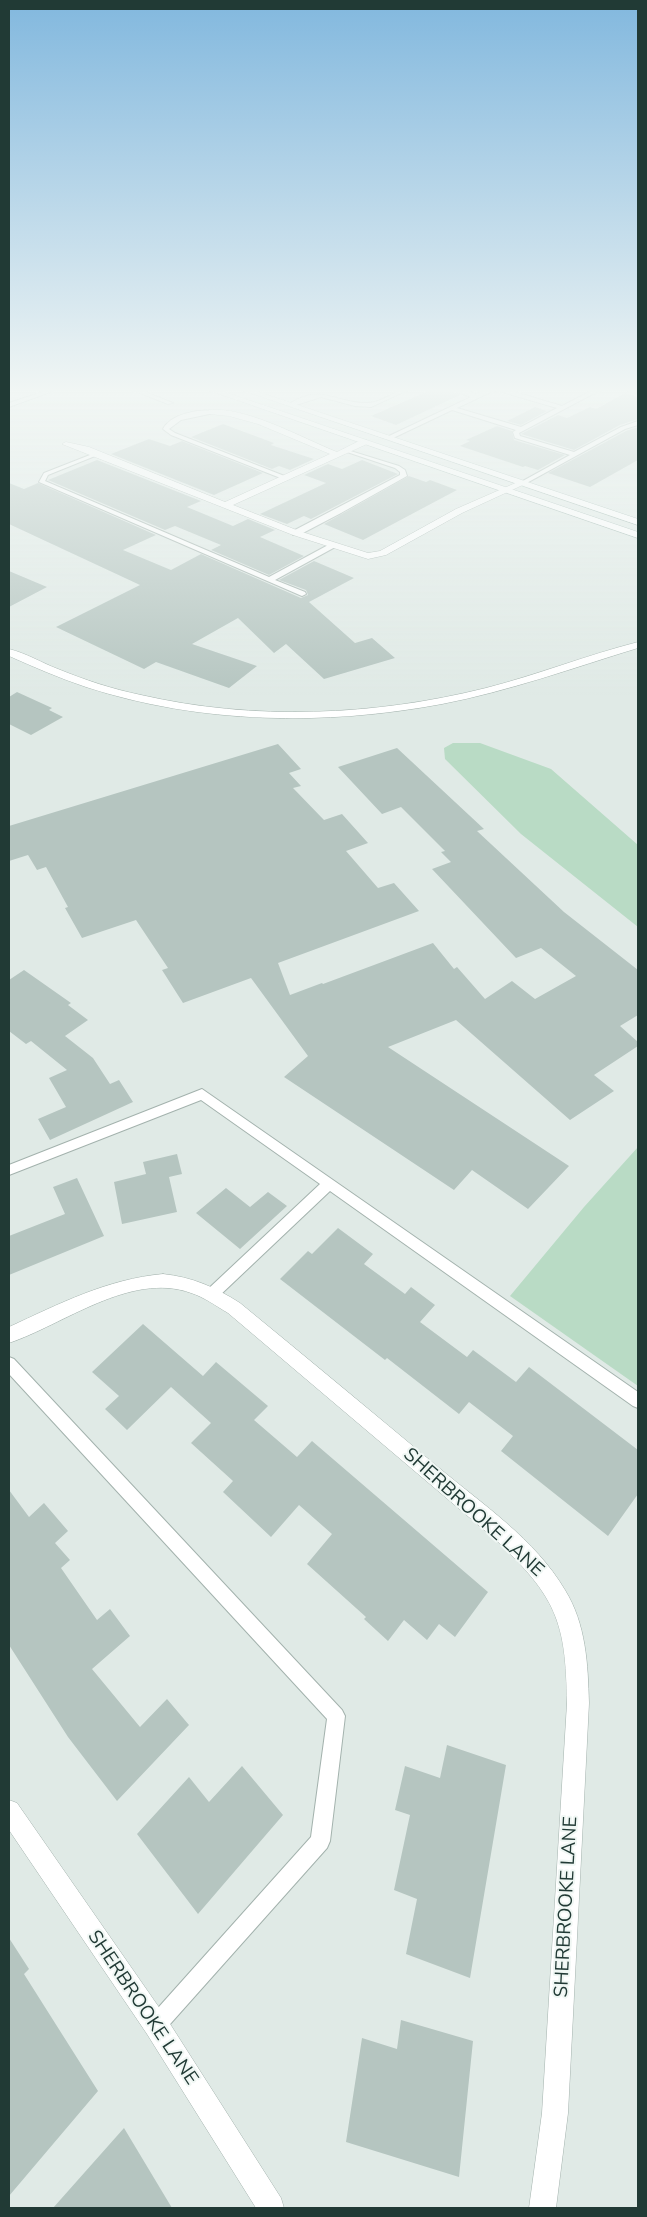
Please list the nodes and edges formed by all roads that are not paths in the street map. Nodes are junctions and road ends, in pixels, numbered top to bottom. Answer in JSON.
{"nodes":[{"id":1,"x":64,"y":491,"type":"edge"},
{"id":2,"x":191,"y":491,"type":"edge"},
{"id":3,"x":255,"y":491,"type":"edge"},
{"id":4,"x":376,"y":491,"type":"edge"},
{"id":5,"x":504,"y":491,"type":"edge"},
{"id":6,"x":511,"y":491,"type":"edge"},
{"id":7,"x":548,"y":491,"type":"edge"},
{"id":8,"x":225,"y":505,"type":"junction"},
{"id":9,"x":638,"y":522,"type":"edge"},
{"id":10,"x":296,"y":533,"type":"junction"},
{"id":11,"x":638,"y":535,"type":"edge"},
{"id":12,"x":332,"y":546,"type":"junction"},
{"id":13,"x":270,"y":580,"type":"junction"},
{"id":14,"x":302,"y":594,"type":"dead end"},
{"id":15,"x":638,"y":646,"type":"edge"},
{"id":16,"x":9,"y":652,"type":"edge"},
{"id":17,"x":9,"y":1170,"type":"edge"},
{"id":18,"x":329,"y":1184,"type":"junction"},
{"id":19,"x":212,"y":1294,"type":"junction"},
{"id":20,"x":9,"y":1335,"type":"edge"},
{"id":21,"x":9,"y":1364,"type":"edge"},
{"id":22,"x":638,"y":1401,"type":"edge"},
{"id":23,"x":9,"y":1811,"type":"edge"},
{"id":24,"x":156,"y":2025,"type":"junction"},
{"id":25,"x":271,"y":2208,"type":"edge"},
{"id":26,"x":543,"y":2208,"type":"edge"}],
"edges":[{"from":1,"to":13,"type":"lane"},
{"from":2,"to":8,"type":"street"},
{"from":3,"to":8,"type":"street"},
{"from":4,"to":10,"type":"lane"},
{"from":5,"to":12,"type":"street"},
{"from":6,"to":11,"type":"street"},
{"from":7,"to":9,"type":"street"},
{"from":8,"to":10,"type":"street"},
{"from":10,"to":12,"type":"street"},
{"from":12,"to":13,"type":"lane"},
{"from":13,"to":14,"type":"lane"},
{"from":15,"to":16,"type":"street"},
{"from":17,"to":18,"type":"lane"},
{"from":18,"to":19,"type":"lane"},
{"from":18,"to":22,"type":"lane"},
{"from":19,"to":20,"type":"street","name":"SHERBROOKE LANE"},
{"from":19,"to":26,"type":"street","name":"SHERBROOKE LANE"},
{"from":21,"to":24,"type":"lane"},
{"from":23,"to":24,"type":"street","name":"SHERBROOKE LANE"},
{"from":24,"to":25,"type":"street","name":"SHERBROOKE LANE"}]}
